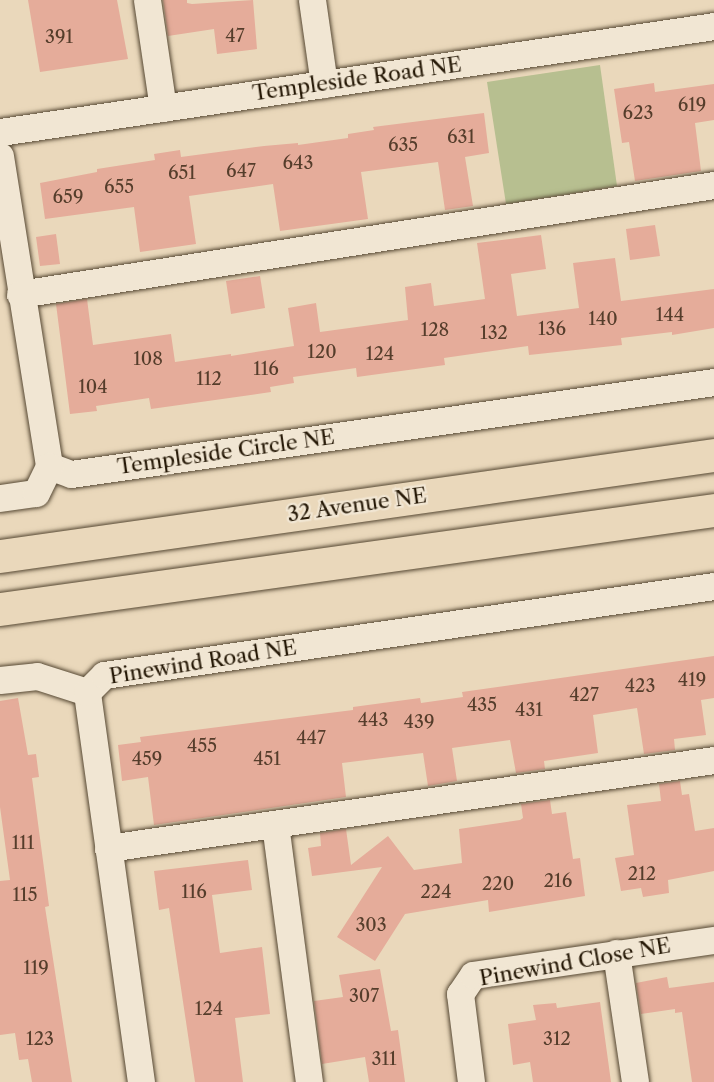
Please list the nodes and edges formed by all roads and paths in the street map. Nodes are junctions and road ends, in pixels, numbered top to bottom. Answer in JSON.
{"nodes":[{"id":1,"x":147,"y":0,"type":"edge"},
{"id":2,"x":312,"y":0,"type":"edge"},
{"id":3,"x":714,"y":26,"type":"edge"},
{"id":4,"x":324,"y":84,"type":"junction"},
{"id":5,"x":164,"y":108,"type":"junction"},
{"id":6,"x":0,"y":132,"type":"edge"},
{"id":7,"x":0,"y":156,"type":"edge"},
{"id":8,"x":714,"y":185,"type":"edge"},
{"id":9,"x":20,"y":294,"type":"junction"},
{"id":10,"x":714,"y":382,"type":"edge"},
{"id":11,"x":714,"y":455,"type":"edge"},
{"id":12,"x":49,"y":466,"type":"junction"},
{"id":13,"x":0,"y":498,"type":"edge"},
{"id":14,"x":714,"y":510,"type":"edge"},
{"id":15,"x":0,"y":556,"type":"edge"},
{"id":16,"x":714,"y":586,"type":"edge"},
{"id":17,"x":0,"y":609,"type":"edge"},
{"id":18,"x":0,"y":680,"type":"edge"},
{"id":19,"x":87,"y":692,"type":"junction"},
{"id":20,"x":714,"y":760,"type":"edge"},
{"id":21,"x":275,"y":824,"type":"junction"},
{"id":22,"x":108,"y":848,"type":"junction"},
{"id":23,"x":714,"y":940,"type":"edge"},
{"id":24,"x":616,"y":953,"type":"junction"},
{"id":25,"x":141,"y":1082,"type":"edge"},
{"id":26,"x":309,"y":1082,"type":"edge"},
{"id":27,"x":471,"y":1082,"type":"edge"},
{"id":28,"x":635,"y":1082,"type":"edge"}],
"edges":[{"from":1,"to":5,"type":"street"},
{"from":2,"to":4,"type":"street"},
{"from":3,"to":4,"type":"street","name":"Templeside Road NE"},
{"from":4,"to":5,"type":"street","name":"Templeside Road NE"},
{"from":5,"to":6,"type":"street","name":"Templeside Road NE"},
{"from":7,"to":9,"type":"street"},
{"from":8,"to":9,"type":"street"},
{"from":9,"to":12,"type":"street"},
{"from":10,"to":12,"type":"street","name":"Templeside Circle NE"},
{"from":11,"to":15,"type":"main road","name":"32 Avenue NE"},
{"from":12,"to":13,"type":"street"},
{"from":14,"to":17,"type":"main road"},
{"from":16,"to":19,"type":"street","name":"Pinewind Road NE"},
{"from":18,"to":19,"type":"street"},
{"from":19,"to":22,"type":"street","name":"Pinewind Road NE"},
{"from":20,"to":21,"type":"street"},
{"from":21,"to":22,"type":"street"},
{"from":21,"to":26,"type":"street"},
{"from":22,"to":25,"type":"street","name":"Pinewind Road NE"},
{"from":23,"to":24,"type":"street","name":"Pinewind Close NE"},
{"from":24,"to":27,"type":"street","name":"Pinewind Close NE"},
{"from":24,"to":28,"type":"street"}]}
